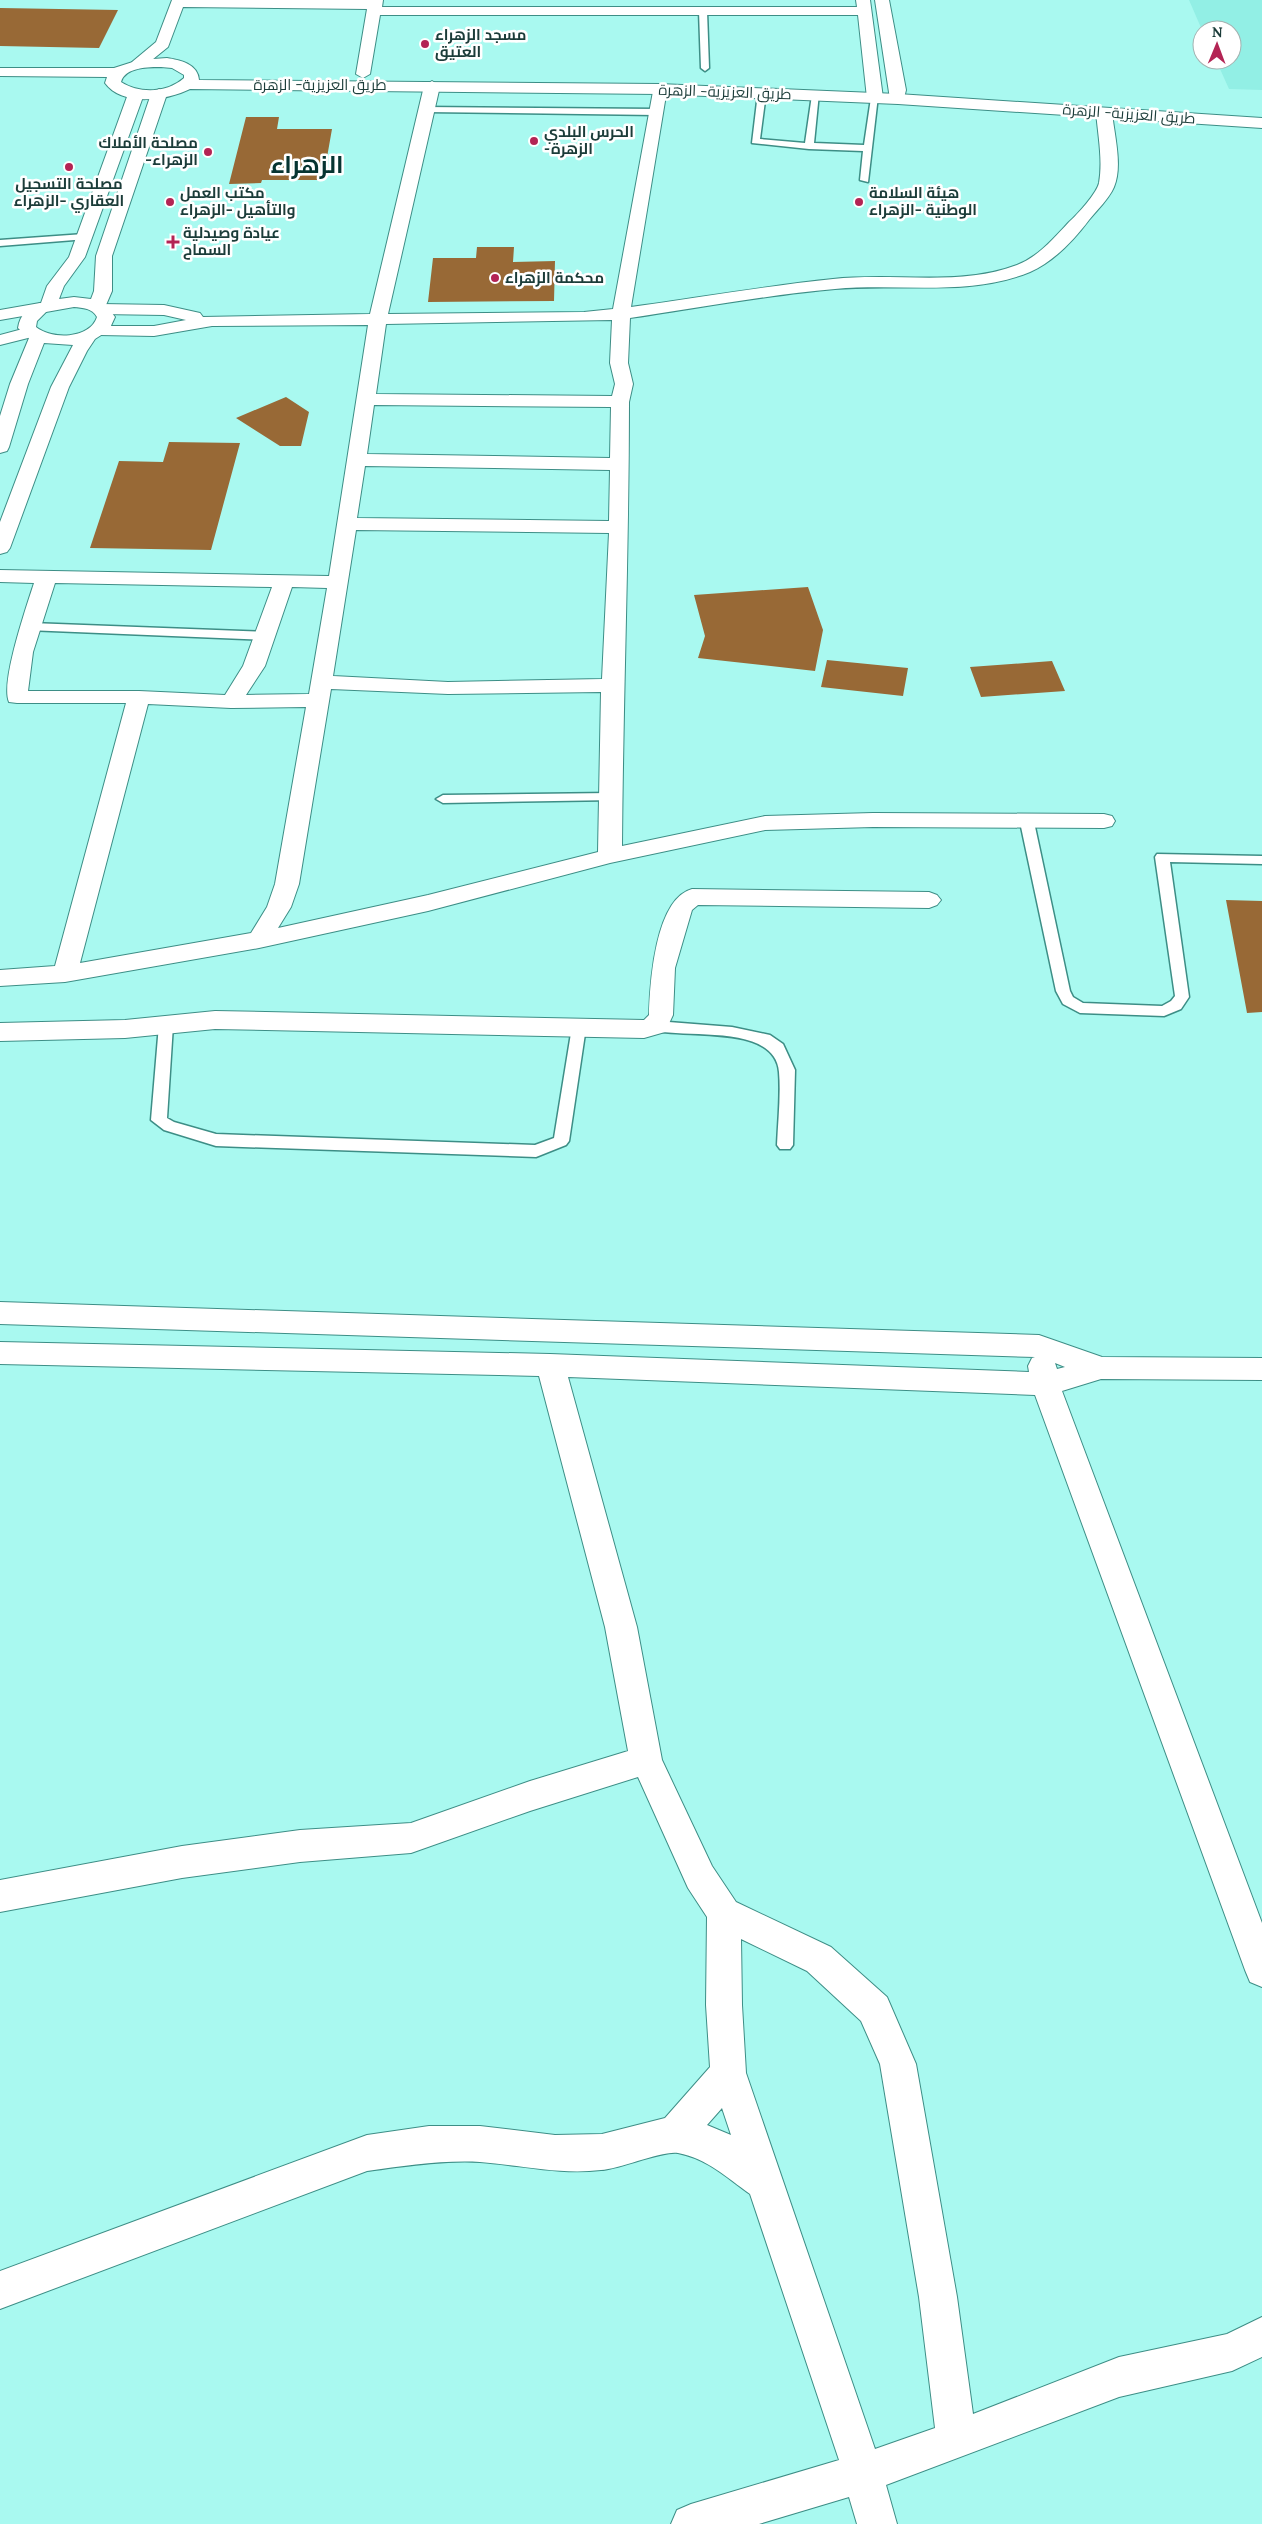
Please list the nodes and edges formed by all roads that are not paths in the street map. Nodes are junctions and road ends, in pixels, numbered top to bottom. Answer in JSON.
{"nodes":[{"id":1,"x":882,"y":0,"type":"edge"},
{"id":2,"x":179,"y":2,"type":"edge"},
{"id":3,"x":376,"y":5,"type":"edge"},
{"id":4,"x":864,"y":6,"type":"edge"},
{"id":5,"x":703,"y":11,"type":"junction"},
{"id":6,"x":163,"y":44,"type":"junction"},
{"id":7,"x":175,"y":64,"type":"junction"},
{"id":8,"x":137,"y":65,"type":"junction"},
{"id":9,"x":705,"y":68,"type":"dead end"},
{"id":10,"x":0,"y":72,"type":"edge"},
{"id":11,"x":363,"y":74,"type":"junction"},
{"id":12,"x":116,"y":78,"type":"junction"},
{"id":13,"x":189,"y":79,"type":"junction"},
{"id":14,"x":0,"y":82,"type":"edge"},
{"id":15,"x":432,"y":86,"type":"junction"},
{"id":16,"x":659,"y":89,"type":"junction"},
{"id":17,"x":762,"y":93,"type":"junction"},
{"id":18,"x":875,"y":93,"type":"junction"},
{"id":19,"x":136,"y":94,"type":"junction"},
{"id":20,"x":159,"y":94,"type":"junction"},
{"id":21,"x":898,"y":94,"type":"junction"},
{"id":22,"x":816,"y":95,"type":"junction"},
{"id":23,"x":426,"y":109,"type":"junction"},
{"id":24,"x":656,"y":112,"type":"junction"},
{"id":25,"x":1104,"y":112,"type":"junction"},
{"id":26,"x":1262,"y":113,"type":"edge"},
{"id":27,"x":1262,"y":123,"type":"edge"},
{"id":28,"x":809,"y":146,"type":"junction"},
{"id":29,"x":868,"y":148,"type":"junction"},
{"id":30,"x":865,"y":180,"type":"dead end"},
{"id":31,"x":84,"y":238,"type":"junction"},
{"id":32,"x":0,"y":243,"type":"edge"},
{"id":33,"x":44,"y":307,"type":"junction"},
{"id":34,"x":99,"y":308,"type":"junction"},
{"id":35,"x":621,"y":314,"type":"junction"},
{"id":36,"x":0,"y":315,"type":"edge"},
{"id":37,"x":378,"y":319,"type":"junction"},
{"id":38,"x":212,"y":321,"type":"junction"},
{"id":39,"x":94,"y":333,"type":"junction"},
{"id":40,"x":34,"y":334,"type":"junction"},
{"id":41,"x":0,"y":340,"type":"edge"},
{"id":42,"x":368,"y":399,"type":"junction"},
{"id":43,"x":620,"y":402,"type":"junction"},
{"id":44,"x":0,"y":447,"type":"edge"},
{"id":45,"x":357,"y":460,"type":"junction"},
{"id":46,"x":620,"y":464,"type":"junction"},
{"id":47,"x":347,"y":524,"type":"junction"},
{"id":48,"x":619,"y":527,"type":"junction"},
{"id":49,"x":0,"y":548,"type":"edge"},
{"id":50,"x":0,"y":576,"type":"edge"},
{"id":51,"x":46,"y":578,"type":"junction"},
{"id":52,"x":284,"y":581,"type":"junction"},
{"id":53,"x":337,"y":582,"type":"junction"},
{"id":54,"x":31,"y":628,"type":"junction"},
{"id":55,"x":266,"y":636,"type":"junction"},
{"id":56,"x":612,"y":685,"type":"junction"},
{"id":57,"x":319,"y":691,"type":"junction"},
{"id":58,"x":139,"y":697,"type":"junction"},
{"id":59,"x":9,"y":698,"type":"edge"},
{"id":60,"x":231,"y":702,"type":"junction"},
{"id":61,"x":611,"y":797,"type":"junction"},
{"id":62,"x":443,"y":798,"type":"dead end"},
{"id":63,"x":1104,"y":821,"type":"dead end"},
{"id":64,"x":1027,"y":822,"type":"junction"},
{"id":65,"x":610,"y":856,"type":"junction"},
{"id":66,"x":1262,"y":860,"type":"edge"},
{"id":67,"x":929,"y":900,"type":"dead end"},
{"id":68,"x":259,"y":940,"type":"junction"},
{"id":69,"x":65,"y":974,"type":"junction"},
{"id":70,"x":0,"y":978,"type":"edge"},
{"id":71,"x":166,"y":1025,"type":"junction"},
{"id":72,"x":656,"y":1026,"type":"junction"},
{"id":73,"x":579,"y":1027,"type":"junction"},
{"id":74,"x":0,"y":1032,"type":"edge"},
{"id":75,"x":785,"y":1145,"type":"dead end"},
{"id":76,"x":0,"y":1313,"type":"edge"},
{"id":77,"x":1039,"y":1346,"type":"junction"},
{"id":78,"x":0,"y":1353,"type":"edge"},
{"id":79,"x":550,"y":1365,"type":"junction"},
{"id":80,"x":1101,"y":1368,"type":"junction"},
{"id":81,"x":1262,"y":1369,"type":"edge"},
{"id":82,"x":1045,"y":1384,"type":"junction"},
{"id":83,"x":646,"y":1760,"type":"junction"},
{"id":84,"x":0,"y":1896,"type":"edge"},
{"id":85,"x":724,"y":1913,"type":"junction"},
{"id":86,"x":1262,"y":1970,"type":"edge"},
{"id":87,"x":728,"y":2073,"type":"junction"},
{"id":88,"x":676,"y":2134,"type":"junction"},
{"id":89,"x":762,"y":2180,"type":"junction"},
{"id":90,"x":0,"y":2290,"type":"edge"},
{"id":91,"x":1262,"y":2336,"type":"edge"},
{"id":92,"x":956,"y":2440,"type":"junction"},
{"id":93,"x":863,"y":2473,"type":"junction"},
{"id":94,"x":690,"y":2524,"type":"edge"},
{"id":95,"x":877,"y":2524,"type":"edge"}],
"edges":[{"from":1,"to":21,"type":"street"},
{"from":2,"to":3,"type":"street"},
{"from":2,"to":6,"type":"street"},
{"from":3,"to":5,"type":"street"},
{"from":3,"to":11,"type":"street"},
{"from":4,"to":5,"type":"street"},
{"from":4,"to":18,"type":"street"},
{"from":5,"to":9,"type":"lane"},
{"from":6,"to":7,"type":"street"},
{"from":6,"to":8,"type":"street"},
{"from":7,"to":8,"type":"street"},
{"from":7,"to":13,"type":"street"},
{"from":8,"to":12,"type":"street"},
{"from":10,"to":12,"type":"street"},
{"from":11,"to":13,"type":"street","name":"طريق العزيزية- الزهرة"},
{"from":11,"to":18,"type":"street","name":"طريق العزيزية- الزهرة"},
{"from":12,"to":14,"type":"street"},
{"from":12,"to":19,"type":"street"},
{"from":13,"to":15,"type":"street","name":"طريق العزيزية- الزهرة"},
{"from":13,"to":20,"type":"street"},
{"from":15,"to":16,"type":"street","name":"طريق العزيزية- الزهرة"},
{"from":15,"to":23,"type":"street"},
{"from":16,"to":17,"type":"street","name":"طريق العزيزية- الزهرة"},
{"from":16,"to":24,"type":"street"},
{"from":17,"to":22,"type":"street","name":"طريق العزيزية- الزهرة"},
{"from":17,"to":28,"type":"lane"},
{"from":18,"to":21,"type":"street","name":"طريق العزيزية- الزهرة"},
{"from":18,"to":22,"type":"street","name":"طريق العزيزية- الزهرة"},
{"from":18,"to":29,"type":"lane"},
{"from":19,"to":20,"type":"street"},
{"from":19,"to":31,"type":"street"},
{"from":20,"to":34,"type":"street"},
{"from":21,"to":25,"type":"street","name":"طريق العزيزية- الزهرة"},
{"from":21,"to":26,"type":"street","name":"طريق العزيزية- الزهرة"},
{"from":22,"to":28,"type":"lane"},
{"from":23,"to":24,"type":"lane"},
{"from":23,"to":37,"type":"street"},
{"from":24,"to":35,"type":"street"},
{"from":25,"to":27,"type":"street","name":"طريق العزيزية- الزهرة"},
{"from":25,"to":35,"type":"street"},
{"from":28,"to":29,"type":"lane"},
{"from":29,"to":30,"type":"lane"},
{"from":31,"to":32,"type":"lane"},
{"from":31,"to":33,"type":"street"},
{"from":33,"to":34,"type":"street"},
{"from":33,"to":36,"type":"street"},
{"from":33,"to":40,"type":"street"},
{"from":34,"to":38,"type":"street"},
{"from":34,"to":39,"type":"street"},
{"from":35,"to":37,"type":"street"},
{"from":35,"to":43,"type":"street"},
{"from":37,"to":38,"type":"street"},
{"from":37,"to":42,"type":"street"},
{"from":38,"to":39,"type":"street"},
{"from":39,"to":40,"type":"street"},
{"from":39,"to":49,"type":"street"},
{"from":40,"to":41,"type":"street"},
{"from":40,"to":44,"type":"street"},
{"from":42,"to":43,"type":"street"},
{"from":42,"to":45,"type":"street"},
{"from":43,"to":46,"type":"street"},
{"from":45,"to":46,"type":"street"},
{"from":45,"to":47,"type":"street"},
{"from":46,"to":48,"type":"street"},
{"from":47,"to":48,"type":"street"},
{"from":47,"to":53,"type":"street"},
{"from":48,"to":56,"type":"street"},
{"from":50,"to":51,"type":"street"},
{"from":51,"to":52,"type":"street"},
{"from":51,"to":54,"type":"street"},
{"from":52,"to":53,"type":"street"},
{"from":52,"to":55,"type":"street"},
{"from":53,"to":57,"type":"street"},
{"from":54,"to":55,"type":"lane"},
{"from":54,"to":59,"type":"street"},
{"from":55,"to":60,"type":"street"},
{"from":56,"to":57,"type":"street"},
{"from":56,"to":61,"type":"street"},
{"from":57,"to":60,"type":"street"},
{"from":57,"to":68,"type":"street"},
{"from":58,"to":59,"type":"street"},
{"from":58,"to":60,"type":"street"},
{"from":58,"to":69,"type":"street"},
{"from":61,"to":62,"type":"lane"},
{"from":61,"to":65,"type":"street"},
{"from":63,"to":64,"type":"street"},
{"from":64,"to":65,"type":"street"},
{"from":64,"to":66,"type":"lane"},
{"from":65,"to":68,"type":"street"},
{"from":67,"to":72,"type":"street"},
{"from":68,"to":69,"type":"street"},
{"from":69,"to":70,"type":"street"},
{"from":71,"to":73,"type":"street"},
{"from":71,"to":73,"type":"lane"},
{"from":71,"to":74,"type":"street"},
{"from":72,"to":73,"type":"street"},
{"from":72,"to":75,"type":"lane"},
{"from":76,"to":77,"type":"street"},
{"from":77,"to":80,"type":"street"},
{"from":77,"to":82,"type":"street"},
{"from":78,"to":79,"type":"street"},
{"from":79,"to":82,"type":"street"},
{"from":79,"to":83,"type":"street"},
{"from":80,"to":81,"type":"street"},
{"from":80,"to":82,"type":"street"},
{"from":82,"to":86,"type":"street"},
{"from":83,"to":84,"type":"street"},
{"from":83,"to":85,"type":"street"},
{"from":85,"to":87,"type":"street"},
{"from":85,"to":92,"type":"street"},
{"from":87,"to":88,"type":"street"},
{"from":87,"to":89,"type":"street"},
{"from":88,"to":89,"type":"street"},
{"from":88,"to":90,"type":"street"},
{"from":89,"to":93,"type":"street"},
{"from":91,"to":92,"type":"street"},
{"from":92,"to":93,"type":"street"},
{"from":93,"to":94,"type":"street"},
{"from":93,"to":95,"type":"street"}]}
